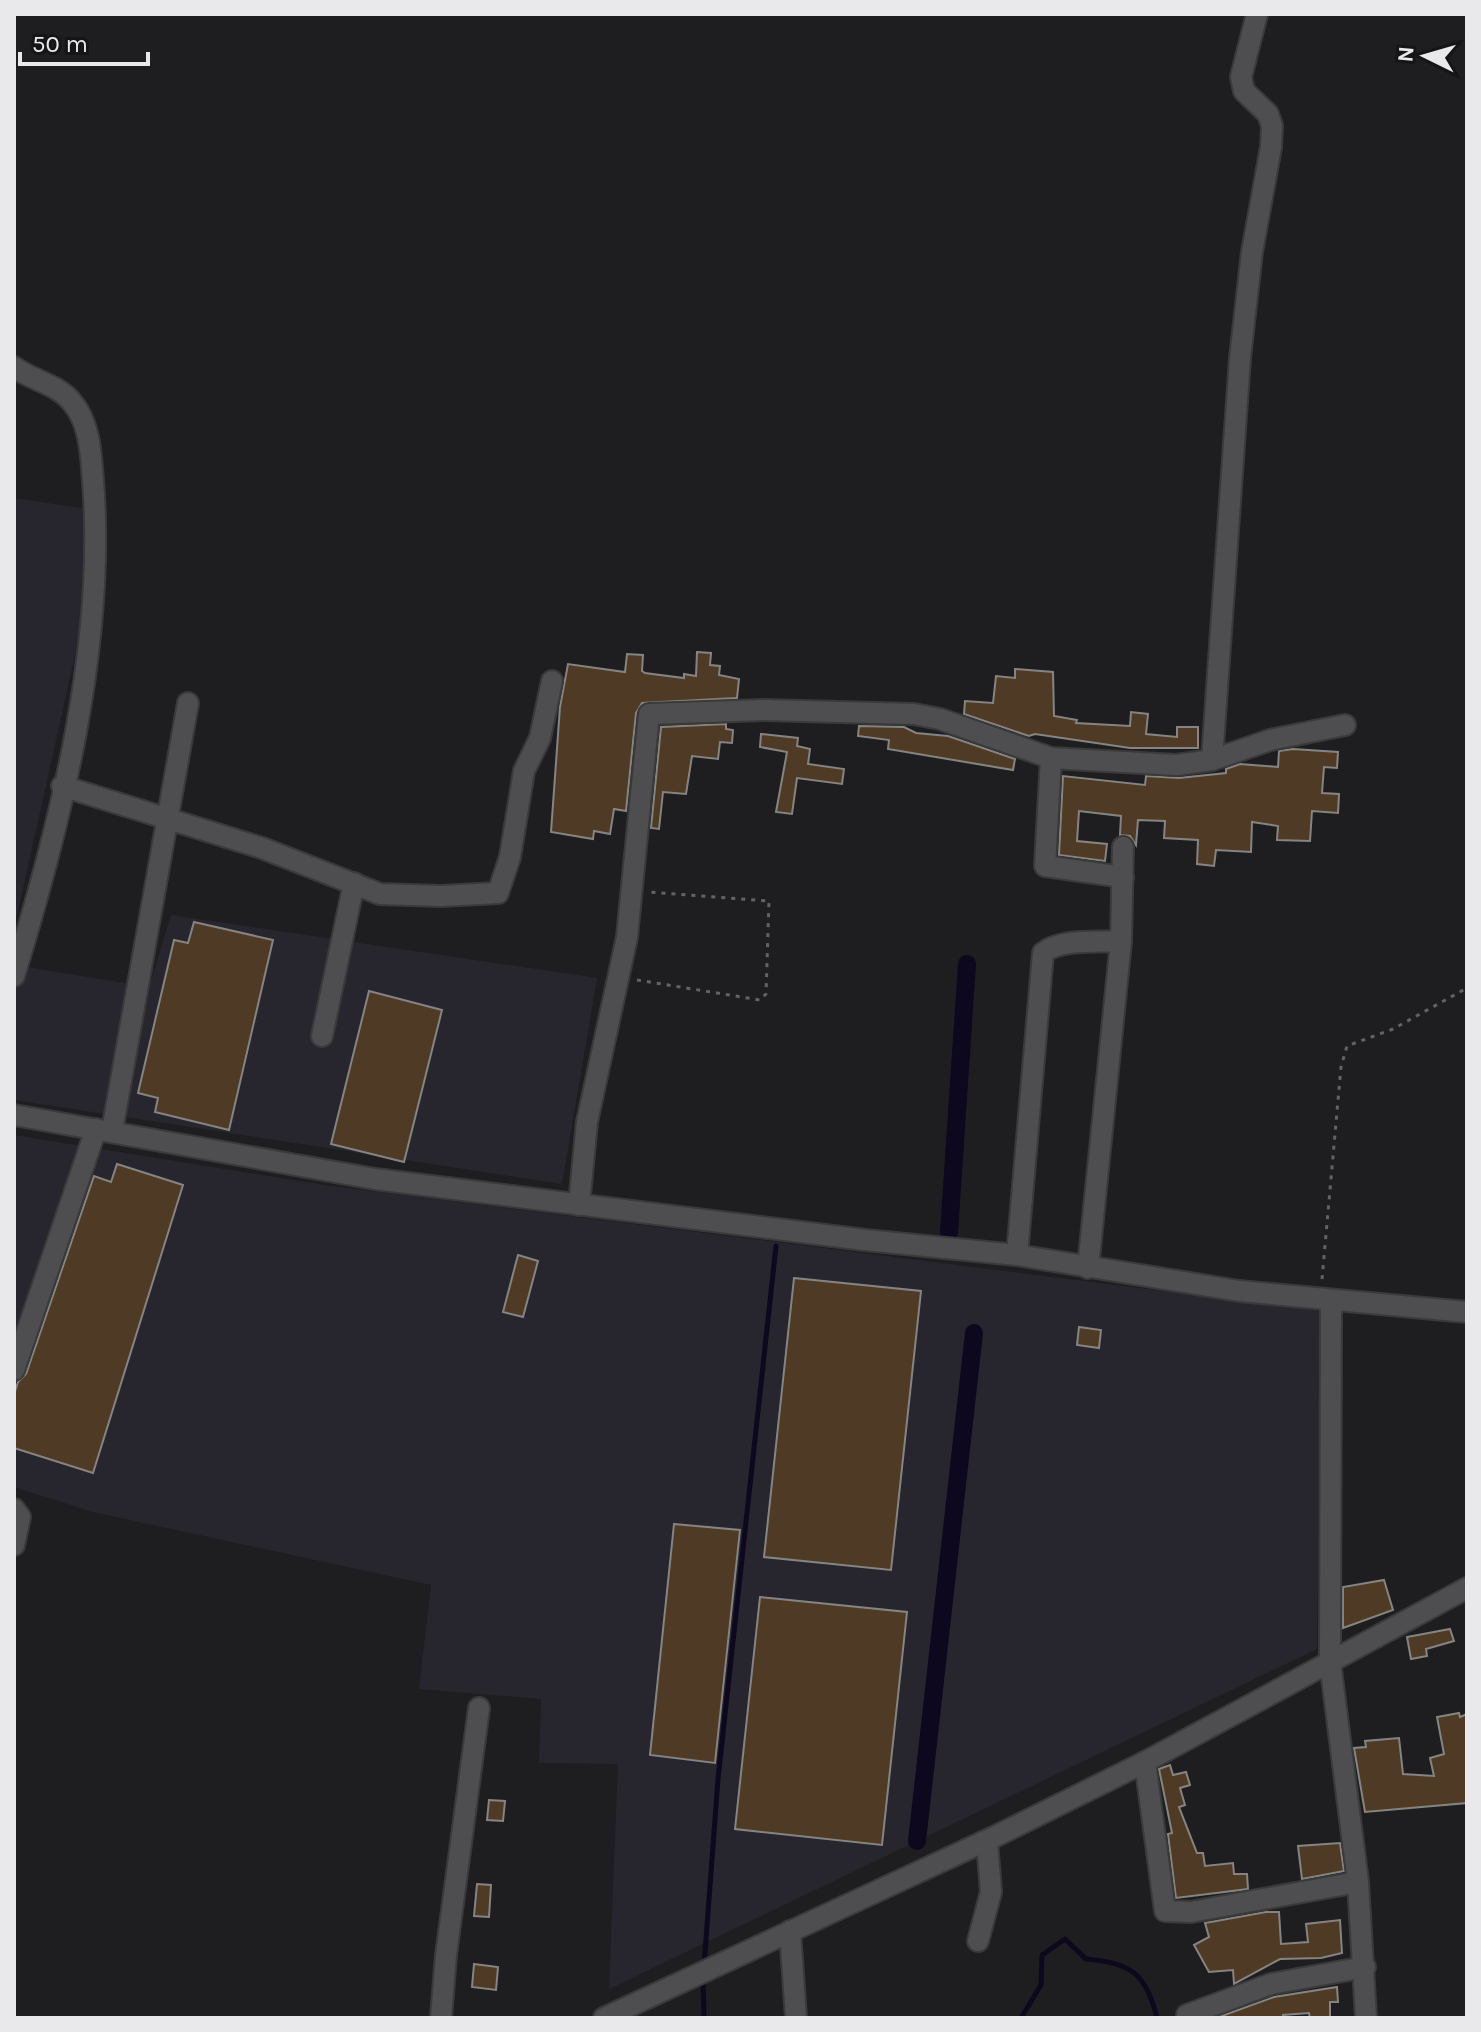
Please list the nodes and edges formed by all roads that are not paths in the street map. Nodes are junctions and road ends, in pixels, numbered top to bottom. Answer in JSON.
{"nodes":[{"id":1,"x":1257,"y":14,"type":"edge"},
{"id":2,"x":14,"y":367,"type":"edge"},
{"id":3,"x":552,"y":681,"type":"dead end"},
{"id":4,"x":188,"y":703,"type":"dead end"},
{"id":5,"x":1345,"y":725,"type":"dead end"},
{"id":6,"x":1051,"y":758,"type":"junction"},
{"id":7,"x":1212,"y":760,"type":"junction"},
{"id":8,"x":62,"y":786,"type":"junction"},
{"id":9,"x":166,"y":820,"type":"junction"},
{"id":10,"x":1123,"y":847,"type":"dead end"},
{"id":11,"x":1123,"y":877,"type":"junction"},
{"id":12,"x":354,"y":883,"type":"junction"},
{"id":13,"x":1121,"y":941,"type":"junction"},
{"id":14,"x":14,"y":976,"type":"edge"},
{"id":15,"x":322,"y":1036,"type":"dead end"},
{"id":16,"x":14,"y":1115,"type":"edge"},
{"id":17,"x":104,"y":1130,"type":"junction"},
{"id":18,"x":579,"y":1205,"type":"junction"},
{"id":19,"x":1017,"y":1255,"type":"junction"},
{"id":20,"x":1088,"y":1268,"type":"junction"},
{"id":21,"x":1325,"y":1300,"type":"junction"},
{"id":22,"x":1467,"y":1312,"type":"edge"},
{"id":23,"x":14,"y":1370,"type":"edge"},
{"id":24,"x":14,"y":1509,"type":"edge"},
{"id":25,"x":14,"y":1545,"type":"edge"},
{"id":26,"x":1467,"y":1588,"type":"edge"},
{"id":27,"x":1330,"y":1662,"type":"junction"},
{"id":28,"x":479,"y":1708,"type":"dead end"},
{"id":29,"x":1145,"y":1762,"type":"junction"},
{"id":30,"x":987,"y":1841,"type":"junction"},
{"id":31,"x":1358,"y":1882,"type":"junction"},
{"id":32,"x":790,"y":1931,"type":"junction"},
{"id":33,"x":978,"y":1941,"type":"dead end"},
{"id":34,"x":1365,"y":1967,"type":"junction"},
{"id":35,"x":1187,"y":2015,"type":"dead end"},
{"id":36,"x":441,"y":2018,"type":"edge"},
{"id":37,"x":604,"y":2018,"type":"edge"},
{"id":38,"x":796,"y":2018,"type":"edge"},
{"id":39,"x":1366,"y":2018,"type":"edge"}],
"edges":[{"from":1,"to":7,"type":"street"},
{"from":2,"to":8,"type":"street"},
{"from":3,"to":12,"type":"street"},
{"from":4,"to":9,"type":"street"},
{"from":5,"to":7,"type":"street"},
{"from":6,"to":7,"type":"street"},
{"from":6,"to":11,"type":"street"},
{"from":6,"to":18,"type":"street"},
{"from":8,"to":9,"type":"street"},
{"from":8,"to":14,"type":"street"},
{"from":9,"to":12,"type":"street"},
{"from":9,"to":17,"type":"street"},
{"from":10,"to":11,"type":"street"},
{"from":11,"to":13,"type":"street"},
{"from":12,"to":15,"type":"street"},
{"from":13,"to":19,"type":"street"},
{"from":13,"to":20,"type":"street"},
{"from":16,"to":17,"type":"street"},
{"from":17,"to":18,"type":"street"},
{"from":17,"to":23,"type":"street"},
{"from":18,"to":19,"type":"street"},
{"from":19,"to":20,"type":"street"},
{"from":20,"to":21,"type":"street"},
{"from":21,"to":22,"type":"street"},
{"from":21,"to":27,"type":"street"},
{"from":24,"to":25,"type":"street"},
{"from":26,"to":27,"type":"street"},
{"from":27,"to":29,"type":"street"},
{"from":27,"to":31,"type":"street"},
{"from":28,"to":36,"type":"street"},
{"from":29,"to":30,"type":"street"},
{"from":29,"to":31,"type":"street"},
{"from":30,"to":32,"type":"street"},
{"from":30,"to":33,"type":"street"},
{"from":31,"to":34,"type":"street"},
{"from":32,"to":37,"type":"street"},
{"from":32,"to":38,"type":"street"},
{"from":34,"to":35,"type":"street"},
{"from":34,"to":39,"type":"street"}]}
